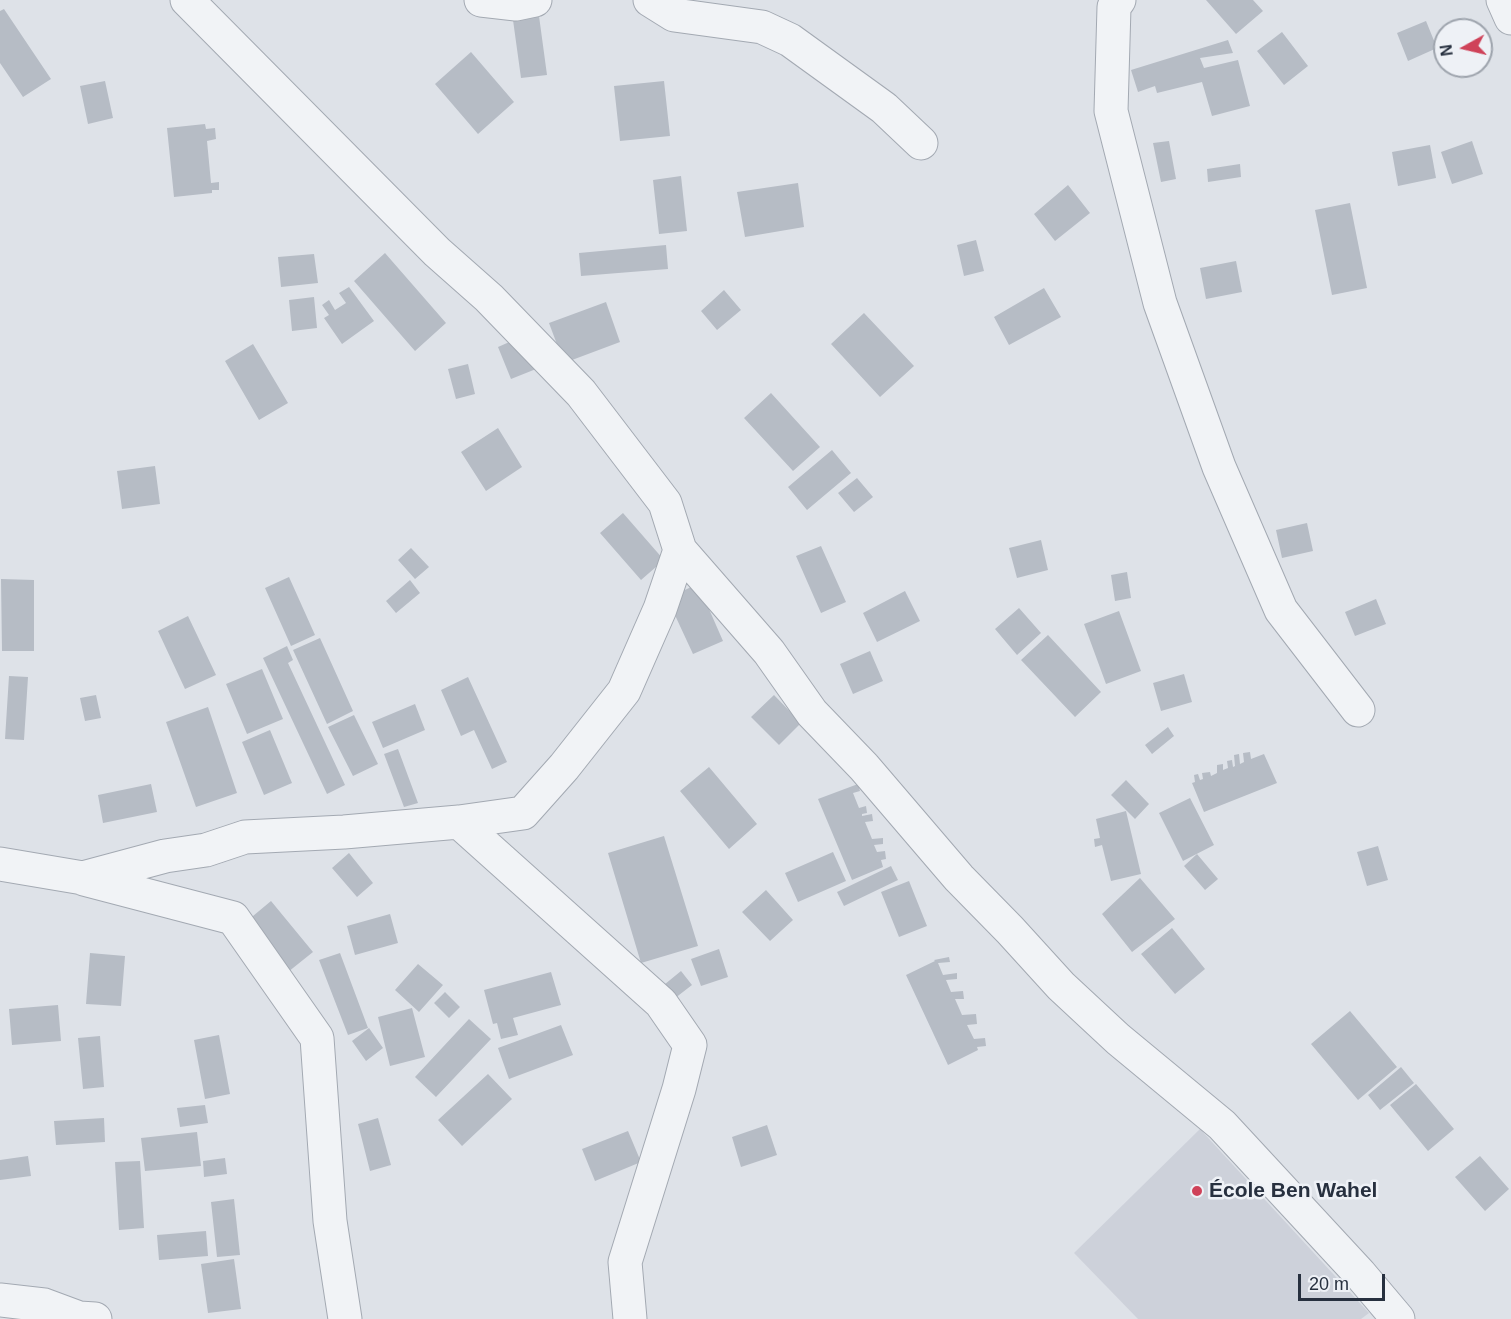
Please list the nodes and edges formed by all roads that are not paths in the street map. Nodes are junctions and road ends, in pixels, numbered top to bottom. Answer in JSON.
{"nodes":[{"id":1,"x":187,"y":0,"type":"edge"},
{"id":2,"x":481,"y":0,"type":"edge"},
{"id":3,"x":536,"y":0,"type":"edge"},
{"id":4,"x":650,"y":0,"type":"edge"},
{"id":5,"x":1119,"y":0,"type":"edge"},
{"id":6,"x":1503,"y":0,"type":"edge"},
{"id":7,"x":1511,"y":18,"type":"edge"},
{"id":8,"x":921,"y":143,"type":"dead end"},
{"id":9,"x":680,"y":550,"type":"junction"},
{"id":10,"x":1359,"y":710,"type":"dead end"},
{"id":11,"x":459,"y":822,"type":"junction"},
{"id":12,"x":0,"y":864,"type":"edge"},
{"id":13,"x":83,"y":878,"type":"junction"},
{"id":14,"x":0,"y":1300,"type":"edge"},
{"id":15,"x":95,"y":1319,"type":"edge"},
{"id":16,"x":345,"y":1319,"type":"edge"},
{"id":17,"x":630,"y":1319,"type":"edge"},
{"id":18,"x":1398,"y":1319,"type":"edge"}],
"edges":[{"from":1,"to":9,"type":"street"},
{"from":2,"to":3,"type":"street"},
{"from":4,"to":8,"type":"street"},
{"from":5,"to":10,"type":"street"},
{"from":6,"to":7,"type":"street"},
{"from":9,"to":11,"type":"street"},
{"from":9,"to":18,"type":"street"},
{"from":11,"to":13,"type":"street"},
{"from":11,"to":17,"type":"street"},
{"from":12,"to":13,"type":"street"},
{"from":13,"to":16,"type":"street"},
{"from":14,"to":15,"type":"street"}]}
